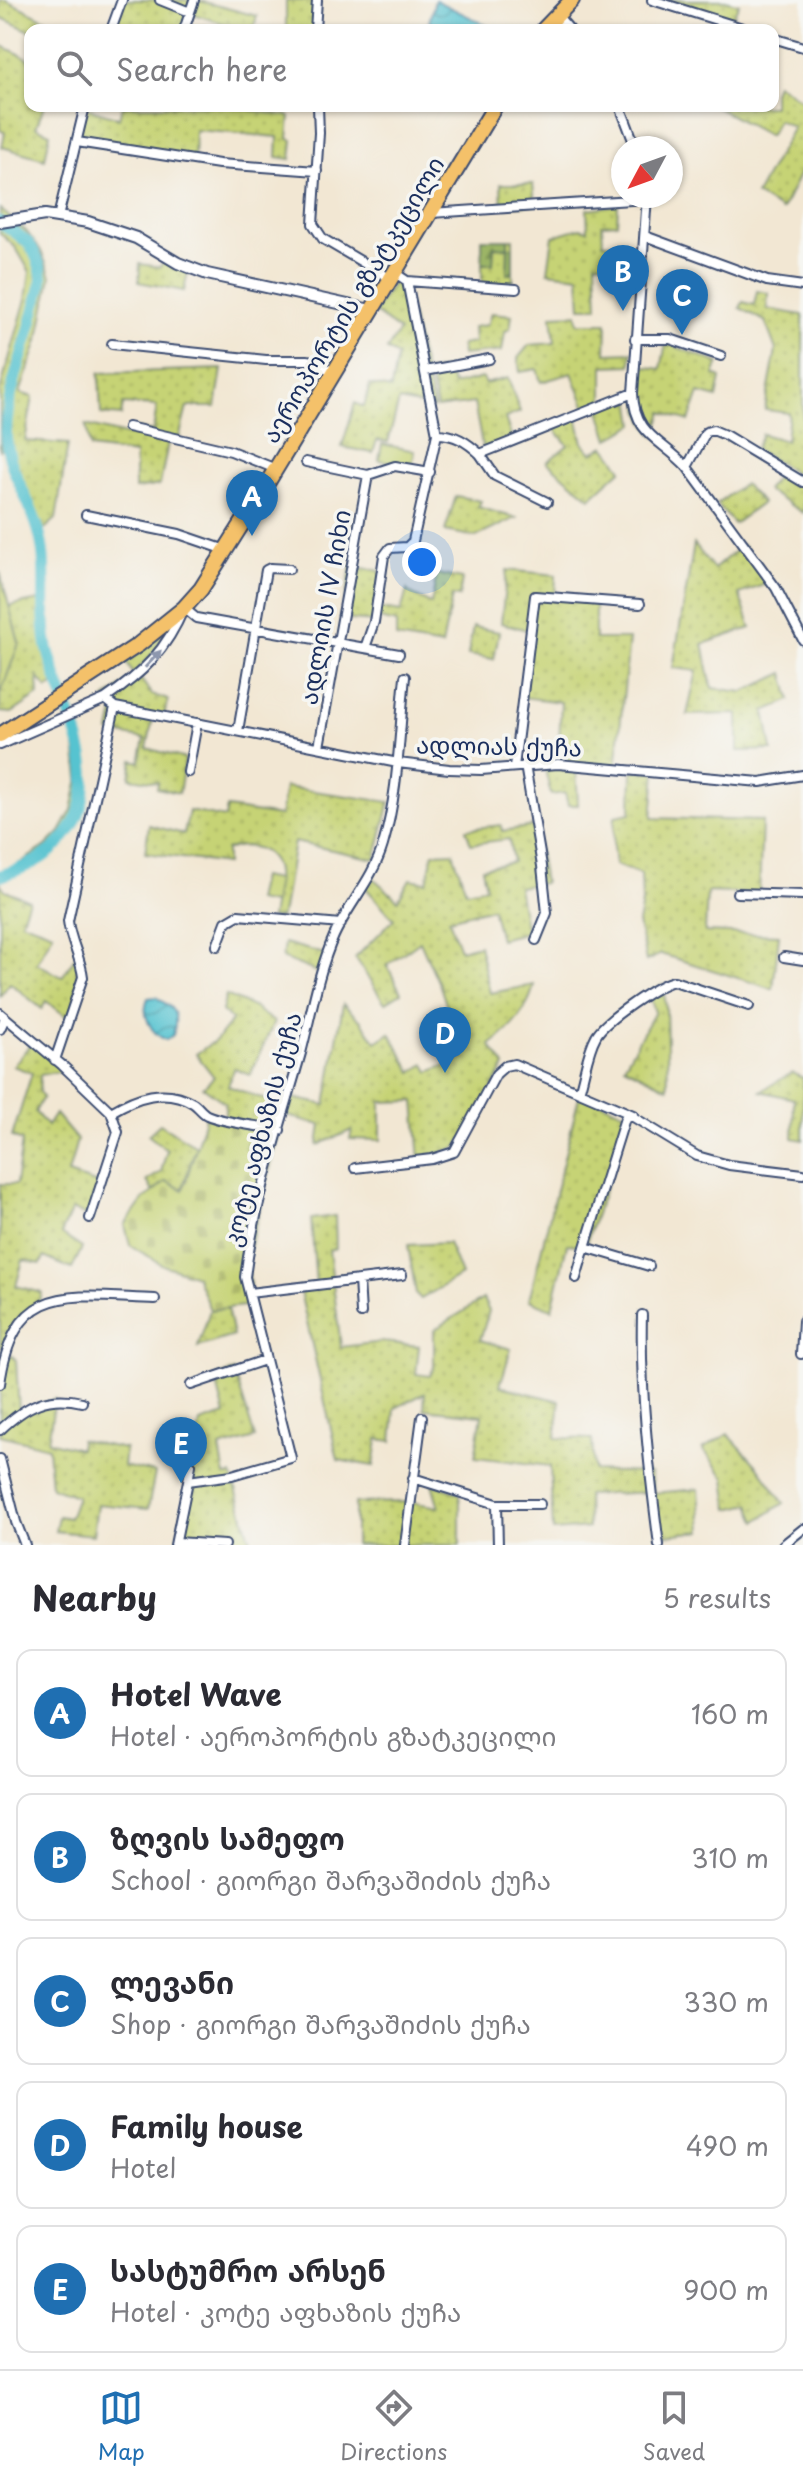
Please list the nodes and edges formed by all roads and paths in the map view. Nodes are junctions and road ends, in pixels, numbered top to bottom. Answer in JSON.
{"nodes":[{"id":1,"x":122,"y":0,"type":"edge"},
{"id":2,"x":160,"y":0,"type":"edge"},
{"id":3,"x":194,"y":0,"type":"edge"},
{"id":4,"x":317,"y":0,"type":"edge"},
{"id":5,"x":563,"y":0,"type":"edge"},
{"id":6,"x":572,"y":0,"type":"edge"},
{"id":7,"x":652,"y":0,"type":"edge"},
{"id":8,"x":190,"y":12,"type":"junction"},
{"id":9,"x":557,"y":15,"type":"junction"},
{"id":10,"x":113,"y":24,"type":"edge"},
{"id":11,"x":186,"y":24,"type":"edge"},
{"id":12,"x":315,"y":24,"type":"edge"},
{"id":13,"x":541,"y":24,"type":"edge"},
{"id":14,"x":549,"y":24,"type":"edge"},
{"id":15,"x":565,"y":24,"type":"edge"},
{"id":16,"x":730,"y":24,"type":"edge"},
{"id":17,"x":779,"y":40,"type":"edge"},
{"id":18,"x":803,"y":47,"type":"edge"},
{"id":19,"x":84,"y":112,"type":"edge"},
{"id":20,"x":318,"y":112,"type":"edge"},
{"id":21,"x":484,"y":112,"type":"edge"},
{"id":22,"x":491,"y":112,"type":"edge"},
{"id":23,"x":622,"y":112,"type":"edge"},
{"id":24,"x":631,"y":136,"type":"edge"},
{"id":25,"x":77,"y":142,"type":"junction"},
{"id":26,"x":317,"y":171,"type":"junction"},
{"id":27,"x":611,"y":200,"type":"edge"},
{"id":28,"x":646,"y":208,"type":"edge"},
{"id":29,"x":431,"y":213,"type":"junction"},
{"id":30,"x":58,"y":217,"type":"junction"},
{"id":31,"x":0,"y":222,"type":"edge"},
{"id":32,"x":645,"y":236,"type":"junction"},
{"id":33,"x":396,"y":276,"type":"junction"},
{"id":34,"x":803,"y":286,"type":"edge"},
{"id":35,"x":516,"y":289,"type":"dead end"},
{"id":36,"x":366,"y":309,"type":"junction"},
{"id":37,"x":635,"y":339,"type":"junction"},
{"id":38,"x":112,"y":344,"type":"dead end"},
{"id":39,"x":721,"y":356,"type":"dead end"},
{"id":40,"x":489,"y":359,"type":"dead end"},
{"id":41,"x":328,"y":369,"type":"junction"},
{"id":42,"x":425,"y":371,"type":"junction"},
{"id":43,"x":633,"y":393,"type":"junction"},
{"id":44,"x":128,"y":427,"type":"dead end"},
{"id":45,"x":437,"y":434,"type":"junction"},
{"id":46,"x":480,"y":454,"type":"junction"},
{"id":47,"x":306,"y":462,"type":"dead end"},
{"id":48,"x":271,"y":467,"type":"junction"},
{"id":49,"x":687,"y":467,"type":"junction"},
{"id":50,"x":430,"y":472,"type":"junction"},
{"id":51,"x":368,"y":475,"type":"junction"},
{"id":52,"x":803,"y":482,"type":"edge"},
{"id":53,"x":547,"y":502,"type":"dead end"},
{"id":54,"x":86,"y":515,"type":"dead end"},
{"id":55,"x":220,"y":548,"type":"junction"},
{"id":56,"x":289,"y":569,"type":"dead end"},
{"id":57,"x":640,"y":604,"type":"dead end"},
{"id":58,"x":184,"y":608,"type":"junction"},
{"id":59,"x":167,"y":625,"type":"junction"},
{"id":60,"x":254,"y":629,"type":"junction"},
{"id":61,"x":803,"y":640,"type":"edge"},
{"id":62,"x":337,"y":643,"type":"junction"},
{"id":63,"x":365,"y":648,"type":"junction"},
{"id":64,"x":399,"y":654,"type":"dead end"},
{"id":65,"x":405,"y":677,"type":"dead end"},
{"id":66,"x":50,"y":699,"type":"junction"},
{"id":67,"x":105,"y":699,"type":"junction"},
{"id":68,"x":115,"y":707,"type":"junction"},
{"id":69,"x":197,"y":723,"type":"junction"},
{"id":70,"x":0,"y":728,"type":"edge"},
{"id":71,"x":238,"y":731,"type":"junction"},
{"id":72,"x":0,"y":735,"type":"edge"},
{"id":73,"x":0,"y":745,"type":"edge"},
{"id":74,"x":319,"y":747,"type":"junction"},
{"id":75,"x":398,"y":763,"type":"junction"},
{"id":76,"x":525,"y":765,"type":"junction"},
{"id":77,"x":514,"y":767,"type":"junction"},
{"id":78,"x":188,"y":772,"type":"dead end"},
{"id":79,"x":803,"y":775,"type":"edge"},
{"id":80,"x":737,"y":893,"type":"dead end"},
{"id":81,"x":803,"y":895,"type":"edge"},
{"id":82,"x":341,"y":924,"type":"junction"},
{"id":83,"x":536,"y":940,"type":"dead end"},
{"id":84,"x":217,"y":946,"type":"dead end"},
{"id":85,"x":784,"y":957,"type":"dead end"},
{"id":86,"x":803,"y":960,"type":"edge"},
{"id":87,"x":749,"y":1006,"type":"dead end"},
{"id":88,"x":3,"y":1016,"type":"edge"},
{"id":89,"x":0,"y":1029,"type":"edge"},
{"id":90,"x":55,"y":1060,"type":"junction"},
{"id":91,"x":579,"y":1092,"type":"junction"},
{"id":92,"x":111,"y":1112,"type":"junction"},
{"id":93,"x":634,"y":1115,"type":"junction"},
{"id":94,"x":280,"y":1130,"type":"junction"},
{"id":95,"x":355,"y":1168,"type":"dead end"},
{"id":96,"x":803,"y":1174,"type":"edge"},
{"id":97,"x":90,"y":1218,"type":"dead end"},
{"id":98,"x":585,"y":1247,"type":"junction"},
{"id":99,"x":649,"y":1266,"type":"dead end"},
{"id":100,"x":402,"y":1275,"type":"dead end"},
{"id":101,"x":576,"y":1278,"type":"dead end"},
{"id":102,"x":359,"y":1280,"type":"junction"},
{"id":103,"x":249,"y":1293,"type":"junction"},
{"id":104,"x":155,"y":1299,"type":"dead end"},
{"id":105,"x":361,"y":1313,"type":"dead end"},
{"id":106,"x":642,"y":1315,"type":"dead end"},
{"id":107,"x":803,"y":1321,"type":"edge"},
{"id":108,"x":801,"y":1354,"type":"dead end"},
{"id":109,"x":265,"y":1360,"type":"junction"},
{"id":110,"x":0,"y":1384,"type":"edge"},
{"id":111,"x":191,"y":1385,"type":"dead end"},
{"id":112,"x":82,"y":1402,"type":"dead end"},
{"id":113,"x":422,"y":1417,"type":"dead end"},
{"id":114,"x":0,"y":1430,"type":"edge"},
{"id":115,"x":0,"y":1459,"type":"edge"},
{"id":116,"x":191,"y":1465,"type":"dead end"},
{"id":117,"x":413,"y":1478,"type":"junction"},
{"id":118,"x":188,"y":1481,"type":"junction"},
{"id":119,"x":497,"y":1504,"type":"junction"},
{"id":120,"x":540,"y":1504,"type":"dead end"},
{"id":121,"x":803,"y":1529,"type":"edge"},
{"id":122,"x":176,"y":1544,"type":"edge"},
{"id":123,"x":25,"y":1545,"type":"edge"},
{"id":124,"x":225,"y":1545,"type":"edge"},
{"id":125,"x":405,"y":1545,"type":"edge"},
{"id":126,"x":498,"y":1545,"type":"edge"},
{"id":127,"x":659,"y":1545,"type":"edge"},
{"id":128,"x":783,"y":1545,"type":"edge"}],
"edges":[{"from":1,"to":10,"type":"street"},
{"from":2,"to":8,"type":"street"},
{"from":3,"to":8,"type":"street"},
{"from":4,"to":12,"type":"street"},
{"from":5,"to":13,"type":"highway"},
{"from":6,"to":9,"type":"highway"},
{"from":7,"to":16,"type":"street"},
{"from":8,"to":11,"type":"street"},
{"from":9,"to":14,"type":"highway"},
{"from":9,"to":15,"type":"street"},
{"from":17,"to":18,"type":"street"},
{"from":19,"to":25,"type":"street"},
{"from":20,"to":26,"type":"street"},
{"from":21,"to":33,"type":"highway","name":"აეროპორტის გზატკეცილი"},
{"from":22,"to":29,"type":"highway","name":"აეროპორტის გზატკეცილი"},
{"from":23,"to":24,"type":"street"},
{"from":25,"to":26,"type":"street"},
{"from":25,"to":30,"type":"street"},
{"from":26,"to":33,"type":"street"},
{"from":27,"to":29,"type":"street"},
{"from":28,"to":32,"type":"street"},
{"from":29,"to":33,"type":"highway","name":"აეროპორტის გზატკეცილი"},
{"from":30,"to":31,"type":"street"},
{"from":30,"to":36,"type":"street"},
{"from":32,"to":34,"type":"street"},
{"from":32,"to":37,"type":"street"},
{"from":33,"to":35,"type":"street"},
{"from":33,"to":36,"type":"highway","name":"აეროპორტის გზატკეცილი"},
{"from":33,"to":42,"type":"street"},
{"from":33,"to":58,"type":"highway","name":"აეროპორტის გზატკეცილი"},
{"from":36,"to":41,"type":"highway","name":"აეროპორტის გზატკეცილი"},
{"from":37,"to":39,"type":"street"},
{"from":37,"to":43,"type":"street"},
{"from":38,"to":41,"type":"street"},
{"from":40,"to":42,"type":"street"},
{"from":41,"to":48,"type":"highway","name":"აეროპორტის გზატკეცილი"},
{"from":42,"to":45,"type":"street"},
{"from":43,"to":46,"type":"street"},
{"from":43,"to":49,"type":"street"},
{"from":44,"to":48,"type":"street"},
{"from":45,"to":46,"type":"street"},
{"from":45,"to":50,"type":"street"},
{"from":46,"to":53,"type":"street"},
{"from":47,"to":51,"type":"street"},
{"from":48,"to":55,"type":"highway","name":"აეროპორტის გზატკეცილი"},
{"from":49,"to":52,"type":"street"},
{"from":49,"to":61,"type":"street"},
{"from":50,"to":51,"type":"street"},
{"from":50,"to":63,"type":"street"},
{"from":51,"to":62,"type":"street","name":"ადლიის IV ჩიხი"},
{"from":54,"to":55,"type":"street"},
{"from":55,"to":59,"type":"highway","name":"აეროპორტის გზატკეცილი"},
{"from":56,"to":60,"type":"street"},
{"from":57,"to":77,"type":"street"},
{"from":58,"to":59,"type":"highway","name":"აეროპორტის გზატკეცილი"},
{"from":58,"to":60,"type":"street"},
{"from":59,"to":66,"type":"highway","name":"აეროპორტის გზატკეცილი"},
{"from":67,"to":59,"type":"street","one_way":true},
{"from":60,"to":62,"type":"street"},
{"from":60,"to":71,"type":"street"},
{"from":62,"to":63,"type":"street"},
{"from":62,"to":74,"type":"street","name":"ადლიის IV ჩიხი"},
{"from":63,"to":64,"type":"street"},
{"from":65,"to":75,"type":"street","name":"კოტე აფხაზის ქუჩა"},
{"from":66,"to":70,"type":"highway","name":"აეროპორტის გზატკეცილი"},
{"from":66,"to":72,"type":"highway","name":"აეროპორტის გზატკეცილი"},
{"from":67,"to":68,"type":"street","name":"ადლიას ქუჩა"},
{"from":67,"to":73,"type":"street"},
{"from":68,"to":69,"type":"street","name":"ადლიას ქუჩა"},
{"from":68,"to":90,"type":"street"},
{"from":69,"to":71,"type":"street","name":"ადლიას ქუჩა"},
{"from":69,"to":78,"type":"street"},
{"from":71,"to":74,"type":"street","name":"ადლიას ქუჩა"},
{"from":74,"to":75,"type":"street","name":"ადლიას ქუჩა"},
{"from":75,"to":77,"type":"street","name":"ადლიას ქუჩა"},
{"from":75,"to":82,"type":"street","name":"კოტე აფხაზის ქუჩა"},
{"from":76,"to":77,"type":"street","name":"ადლიას ქუჩა"},
{"from":76,"to":79,"type":"street","name":"ადლიას ქუჩა"},
{"from":76,"to":83,"type":"street"},
{"from":80,"to":81,"type":"street"},
{"from":82,"to":84,"type":"street"},
{"from":82,"to":94,"type":"street","name":"კოტე აფხაზის ქუჩა"},
{"from":85,"to":86,"type":"street"},
{"from":87,"to":91,"type":"street"},
{"from":88,"to":89,"type":"street"},
{"from":88,"to":90,"type":"street"},
{"from":90,"to":92,"type":"street"},
{"from":91,"to":93,"type":"street"},
{"from":91,"to":95,"type":"street"},
{"from":92,"to":94,"type":"street"},
{"from":92,"to":97,"type":"street"},
{"from":93,"to":96,"type":"street"},
{"from":93,"to":98,"type":"street"},
{"from":94,"to":103,"type":"street","name":"კოტე აფხაზის ქუჩა"},
{"from":98,"to":99,"type":"street"},
{"from":98,"to":101,"type":"street"},
{"from":100,"to":102,"type":"street"},
{"from":102,"to":103,"type":"street"},
{"from":102,"to":105,"type":"street"},
{"from":103,"to":109,"type":"street","name":"კოტე აფხაზის ქუჩა"},
{"from":104,"to":110,"type":"street"},
{"from":106,"to":127,"type":"street"},
{"from":107,"to":108,"type":"street"},
{"from":109,"to":111,"type":"street"},
{"from":109,"to":118,"type":"street","name":"კოტე აფხაზის ქუჩა"},
{"from":112,"to":114,"type":"street"},
{"from":113,"to":117,"type":"street"},
{"from":115,"to":123,"type":"street"},
{"from":116,"to":118,"type":"street"},
{"from":117,"to":119,"type":"street"},
{"from":117,"to":125,"type":"street"},
{"from":118,"to":122,"type":"street"},
{"from":119,"to":120,"type":"street"},
{"from":119,"to":126,"type":"street"},
{"from":121,"to":128,"type":"street"},
{"from":122,"to":124,"type":"street"}]}
